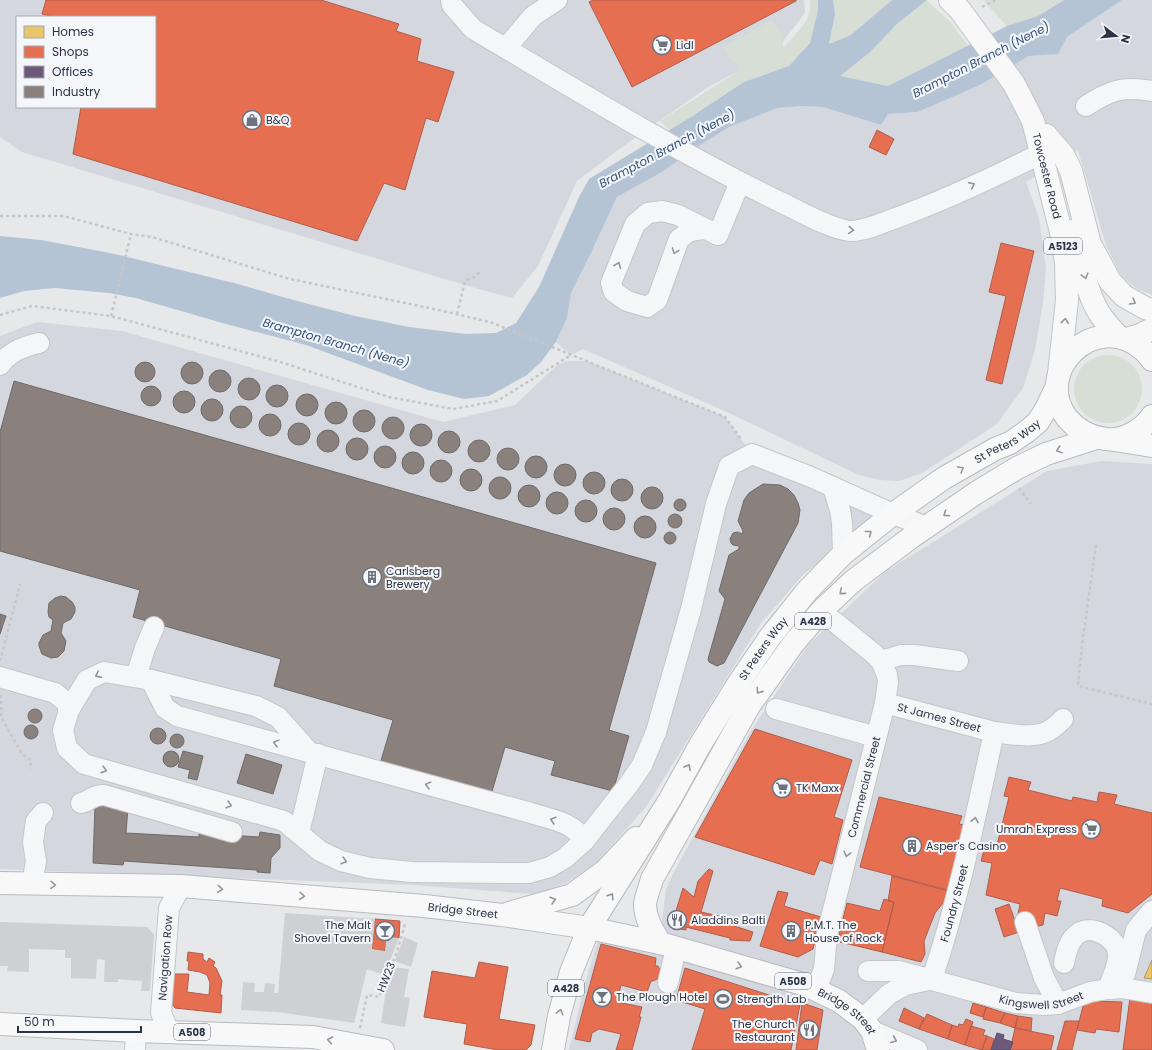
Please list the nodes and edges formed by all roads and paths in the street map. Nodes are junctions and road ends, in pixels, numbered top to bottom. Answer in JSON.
{"nodes":[{"id":1,"x":451,"y":0,"type":"edge"},
{"id":2,"x":557,"y":0,"type":"edge"},
{"id":3,"x":950,"y":0,"type":"edge"},
{"id":4,"x":996,"y":0,"type":"edge"},
{"id":5,"x":981,"y":8,"type":"dead end"},
{"id":6,"x":506,"y":48,"type":"junction"},
{"id":7,"x":1152,"y":91,"type":"edge"},
{"id":8,"x":1086,"y":106,"type":"dead end"},
{"id":9,"x":1040,"y":136,"type":"junction"},
{"id":10,"x":740,"y":182,"type":"junction"},
{"id":11,"x":0,"y":216,"type":"edge"},
{"id":12,"x":703,"y":228,"type":"junction"},
{"id":13,"x":131,"y":234,"type":"junction"},
{"id":14,"x":480,"y":269,"type":"dead end"},
{"id":15,"x":1152,"y":310,"type":"edge"},
{"id":16,"x":457,"y":314,"type":"junction"},
{"id":17,"x":0,"y":315,"type":"edge"},
{"id":18,"x":111,"y":316,"type":"junction"},
{"id":19,"x":1152,"y":330,"type":"edge"},
{"id":20,"x":1122,"y":338,"type":"junction"},
{"id":21,"x":39,"y":343,"type":"dead end"},
{"id":22,"x":570,"y":355,"type":"junction"},
{"id":23,"x":1152,"y":360,"type":"edge"},
{"id":24,"x":0,"y":365,"type":"edge"},
{"id":25,"x":1058,"y":380,"type":"junction"},
{"id":26,"x":1152,"y":416,"type":"edge"},
{"id":27,"x":1102,"y":439,"type":"junction"},
{"id":28,"x":1152,"y":446,"type":"edge"},
{"id":29,"x":752,"y":454,"type":"junction"},
{"id":30,"x":833,"y":487,"type":"junction"},
{"id":31,"x":893,"y":514,"type":"junction"},
{"id":32,"x":927,"y":527,"type":"junction"},
{"id":33,"x":1096,"y":545,"type":"dead end"},
{"id":34,"x":843,"y":554,"type":"junction"},
{"id":35,"x":821,"y":611,"type":"junction"},
{"id":36,"x":154,"y":627,"type":"dead end"},
{"id":37,"x":881,"y":661,"type":"junction"},
{"id":38,"x":958,"y":661,"type":"dead end"},
{"id":39,"x":0,"y":677,"type":"edge"},
{"id":40,"x":143,"y":678,"type":"junction"},
{"id":41,"x":1152,"y":704,"type":"edge"},
{"id":42,"x":776,"y":709,"type":"dead end"},
{"id":43,"x":69,"y":710,"type":"junction"},
{"id":44,"x":1063,"y":719,"type":"dead end"},
{"id":45,"x":880,"y":720,"type":"junction"},
{"id":46,"x":994,"y":732,"type":"junction"},
{"id":47,"x":314,"y":753,"type":"junction"},
{"id":48,"x":669,"y":801,"type":"junction"},
{"id":49,"x":81,"y":803,"type":"dead end"},
{"id":50,"x":232,"y":832,"type":"dead end"},
{"id":51,"x":299,"y":833,"type":"junction"},
{"id":52,"x":584,"y":841,"type":"junction"},
{"id":53,"x":34,"y":852,"type":"dead end"},
{"id":54,"x":0,"y":883,"type":"edge"},
{"id":55,"x":32,"y":884,"type":"junction"},
{"id":56,"x":181,"y":886,"type":"junction"},
{"id":57,"x":1152,"y":911,"type":"edge"},
{"id":58,"x":502,"y":915,"type":"junction"},
{"id":59,"x":405,"y":921,"type":"dead end"},
{"id":60,"x":1024,"y":922,"type":"dead end"},
{"id":61,"x":589,"y":928,"type":"junction"},
{"id":62,"x":668,"y":946,"type":"junction"},
{"id":63,"x":1064,"y":963,"type":"dead end"},
{"id":64,"x":868,"y":971,"type":"dead end"},
{"id":65,"x":932,"y":979,"type":"junction"},
{"id":66,"x":668,"y":983,"type":"dead end"},
{"id":67,"x":1115,"y":988,"type":"junction"},
{"id":68,"x":816,"y":990,"type":"junction"},
{"id":69,"x":1152,"y":993,"type":"edge"},
{"id":70,"x":1058,"y":1004,"type":"junction"},
{"id":71,"x":0,"y":1024,"type":"edge"},
{"id":72,"x":169,"y":1032,"type":"junction"},
{"id":73,"x":871,"y":1033,"type":"edge"},
{"id":74,"x":136,"y":1040,"type":"edge"},
{"id":75,"x":356,"y":1045,"type":"junction"},
{"id":76,"x":382,"y":1050,"type":"edge"},
{"id":77,"x":553,"y":1050,"type":"edge"},
{"id":78,"x":916,"y":1050,"type":"edge"}],
"edges":[{"from":1,"to":6,"type":"street"},
{"from":2,"to":6,"type":"street"},
{"from":3,"to":9,"type":"main road","name":"Towcester Road","number":"A5123"},
{"from":4,"to":5,"type":"path"},
{"from":6,"to":10,"type":"street"},
{"from":7,"to":8,"type":"street"},
{"from":10,"to":9,"type":"street","one_way":true},
{"from":9,"to":15,"type":"main road","one_way":true},
{"from":9,"to":20,"type":"main road","name":"Towcester Road","number":"A5123","one_way":true},
{"from":25,"to":9,"type":"main road","name":"Towcester Road","number":"A5123","one_way":true},
{"from":10,"to":12,"type":"street"},
{"from":11,"to":13,"type":"path"},
{"from":12,"to":12,"type":"street","one_way":true},
{"from":13,"to":16,"type":"path"},
{"from":13,"to":18,"type":"path"},
{"from":14,"to":16,"type":"path"},
{"from":16,"to":22,"type":"path"},
{"from":17,"to":18,"type":"path"},
{"from":18,"to":22,"type":"path"},
{"from":19,"to":20,"type":"main road"},
{"from":20,"to":23,"type":"main road"},
{"from":20,"to":25,"type":"main road","name":"St Peters Way"},
{"from":21,"to":24,"type":"street"},
{"from":22,"to":29,"type":"path"},
{"from":25,"to":27,"type":"main road"},
{"from":31,"to":25,"type":"main road","name":"St Peters Way","number":"A428","one_way":true},
{"from":26,"to":27,"type":"main road","name":"St Peters Way"},
{"from":27,"to":28,"type":"main road"},
{"from":27,"to":32,"type":"main road","name":"St Peters Way","number":"A428","one_way":true},
{"from":29,"to":30,"type":"street"},
{"from":29,"to":52,"type":"street"},
{"from":30,"to":31,"type":"street"},
{"from":30,"to":34,"type":"street"},
{"from":31,"to":32,"type":"street"},
{"from":34,"to":31,"type":"main road","name":"St Peters Way","number":"A428","one_way":true},
{"from":32,"to":35,"type":"main road","name":"St Peters Way","number":"A428","one_way":true},
{"from":33,"to":41,"type":"path"},
{"from":48,"to":34,"type":"main road","name":"St Peters Way","number":"A428","one_way":true},
{"from":35,"to":37,"type":"street","name":"Commercial Street"},
{"from":35,"to":62,"type":"main road","name":"St Peters Way","number":"A428","one_way":true},
{"from":36,"to":40,"type":"street"},
{"from":37,"to":38,"type":"street"},
{"from":37,"to":45,"type":"street","name":"Commercial Street"},
{"from":39,"to":43,"type":"street"},
{"from":40,"to":43,"type":"street","one_way":true},
{"from":40,"to":47,"type":"street"},
{"from":47,"to":40,"type":"street","one_way":true},
{"from":42,"to":45,"type":"street","name":"St James Street"},
{"from":43,"to":51,"type":"street","one_way":true},
{"from":44,"to":46,"type":"street","name":"St James Street"},
{"from":45,"to":46,"type":"street","name":"St James Street"},
{"from":45,"to":68,"type":"street","name":"Commercial Street","one_way":true},
{"from":65,"to":46,"type":"street","name":"Foundry Street","one_way":true},
{"from":47,"to":51,"type":"street"},
{"from":52,"to":47,"type":"street","one_way":true},
{"from":58,"to":48,"type":"main road","one_way":true},
{"from":61,"to":48,"type":"main road","name":"St Peters Way","number":"A428","one_way":true},
{"from":49,"to":50,"type":"street"},
{"from":51,"to":52,"type":"street","one_way":true},
{"from":53,"to":55,"type":"street"},
{"from":54,"to":55,"type":"main road","number":"A508"},
{"from":55,"to":56,"type":"main road","number":"A508","one_way":true},
{"from":56,"to":58,"type":"main road","name":"Bridge Street","number":"A508","one_way":true},
{"from":56,"to":72,"type":"street","name":"Navigation Row"},
{"from":57,"to":67,"type":"street"},
{"from":58,"to":61,"type":"main road","name":"Bridge Street","number":"A508"},
{"from":59,"to":75,"type":"path","name":"HW23"},
{"from":60,"to":70,"type":"street"},
{"from":61,"to":62,"type":"main road","name":"Bridge Street","number":"A508"},
{"from":77,"to":61,"type":"main road","number":"A428","one_way":true},
{"from":62,"to":66,"type":"street"},
{"from":62,"to":68,"type":"main road","name":"Bridge Street","number":"A508","one_way":true},
{"from":63,"to":67,"type":"street"},
{"from":64,"to":65,"type":"street","name":"Kingswell Street"},
{"from":65,"to":70,"type":"street","name":"Kingswell Street"},
{"from":65,"to":73,"type":"street","name":"Kingswell Street"},
{"from":67,"to":69,"type":"street","name":"Kingswell Street"},
{"from":67,"to":70,"type":"street","name":"Kingswell Street"},
{"from":68,"to":73,"type":"main road","name":"Bridge Street","number":"A508"},
{"from":71,"to":74,"type":"main road","number":"A508"},
{"from":72,"to":74,"type":"main road","number":"A508"},
{"from":75,"to":72,"type":"main road","number":"A508","one_way":true},
{"from":73,"to":78,"type":"street","name":"Bridge Street","one_way":true},
{"from":75,"to":76,"type":"main road","number":"A508"}]}
